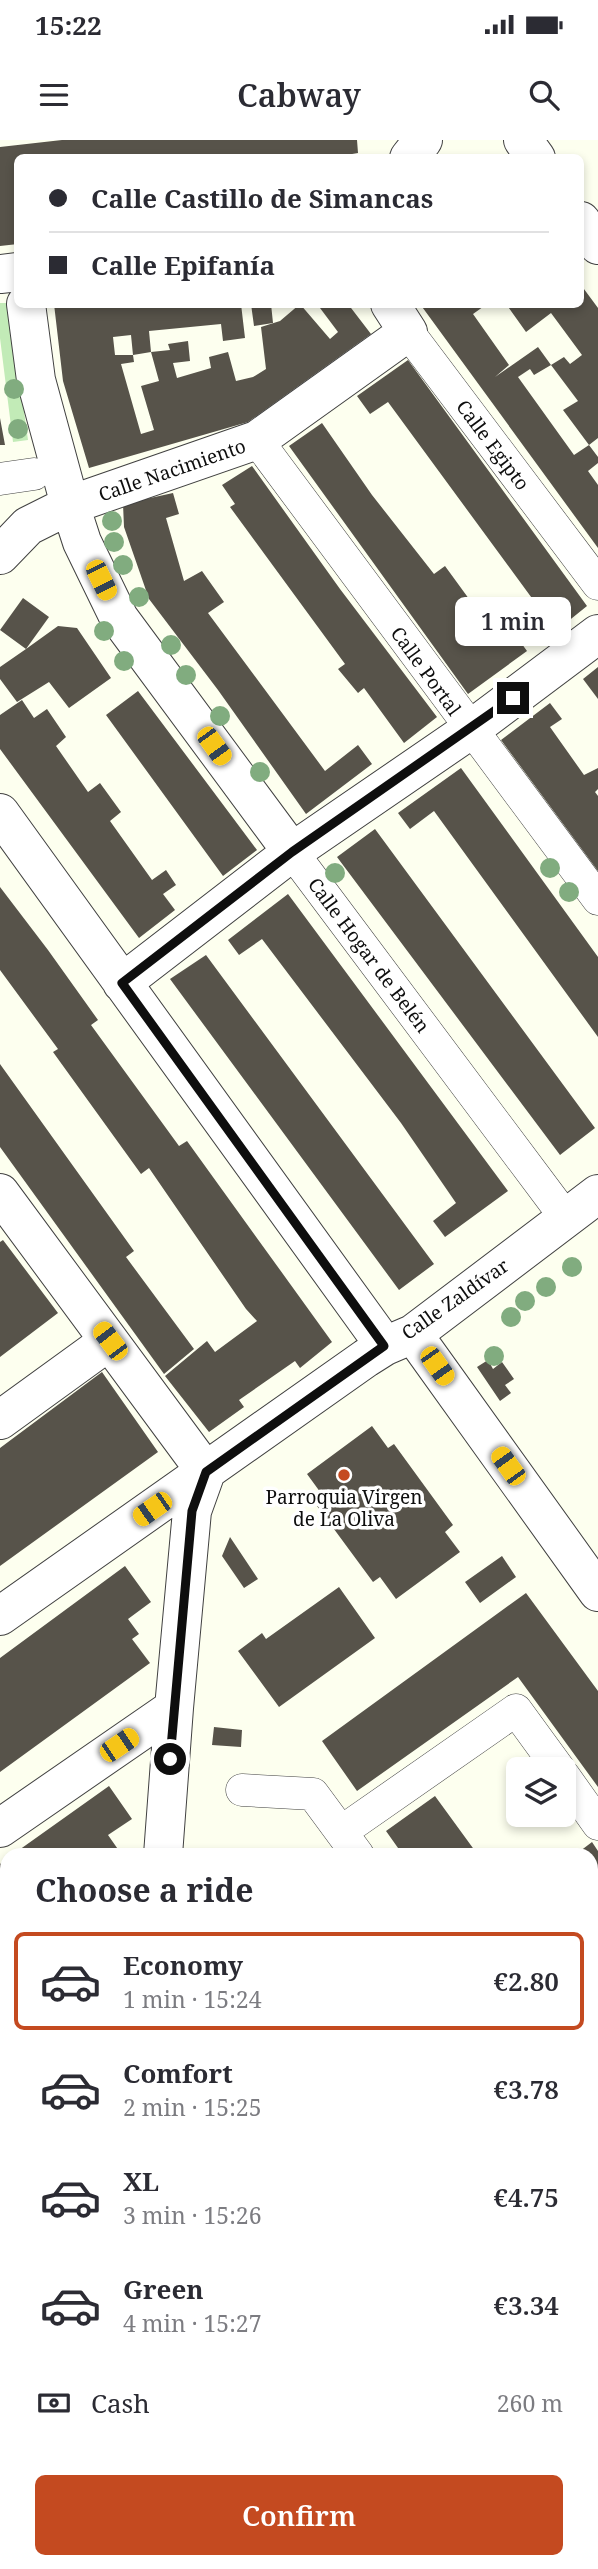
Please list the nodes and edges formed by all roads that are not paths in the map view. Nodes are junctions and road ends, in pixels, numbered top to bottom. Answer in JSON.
{"nodes":[{"id":1,"x":423,"y":140,"type":"edge"},
{"id":2,"x":412,"y":154,"type":"edge"},
{"id":3,"x":584,"y":225,"type":"edge"},
{"id":4,"x":598,"y":245,"type":"edge"},
{"id":5,"x":27,"y":308,"type":"edge"},
{"id":6,"x":399,"y":318,"type":"edge"},
{"id":7,"x":257,"y":440,"type":"junction"},
{"id":8,"x":34,"y":474,"type":"dead end"},
{"id":9,"x":0,"y":479,"type":"edge"},
{"id":10,"x":70,"y":506,"type":"junction"},
{"id":11,"x":0,"y":555,"type":"edge"},
{"id":12,"x":598,"y":584,"type":"edge"},
{"id":13,"x":598,"y":634,"type":"edge"},
{"id":14,"x":470,"y":730,"type":"junction"},
{"id":15,"x":0,"y":813,"type":"edge"},
{"id":16,"x":292,"y":852,"type":"junction"},
{"id":17,"x":598,"y":900,"type":"edge"},
{"id":18,"x":122,"y":983,"type":"junction"},
{"id":19,"x":0,"y":1193,"type":"edge"},
{"id":20,"x":598,"y":1194,"type":"edge"},
{"id":21,"x":566,"y":1218,"type":"junction"},
{"id":22,"x":399,"y":1340,"type":"junction"},
{"id":23,"x":110,"y":1341,"type":"junction"},
{"id":24,"x":0,"y":1420,"type":"edge"},
{"id":25,"x":206,"y":1472,"type":"junction"},
{"id":26,"x":598,"y":1592,"type":"edge"},
{"id":27,"x":0,"y":1616,"type":"edge"},
{"id":28,"x":174,"y":1708,"type":"junction"},
{"id":29,"x":550,"y":1757,"type":"edge"},
{"id":30,"x":242,"y":1790,"type":"dead end"},
{"id":31,"x":576,"y":1793,"type":"edge"},
{"id":32,"x":598,"y":1824,"type":"edge"},
{"id":33,"x":0,"y":1828,"type":"edge"},
{"id":34,"x":350,"y":1843,"type":"edge"},
{"id":35,"x":164,"y":1848,"type":"edge"}],
"edges":[{"from":1,"to":2,"type":"street"},
{"from":3,"to":4,"type":"street"},
{"from":5,"to":10,"type":"street","name":"Calle Hogar de Belén"},
{"from":6,"to":7,"type":"street","name":"Calle Nacimiento"},
{"from":6,"to":12,"type":"street","name":"Calle Egipto"},
{"from":7,"to":10,"type":"street","name":"Calle Nacimiento"},
{"from":7,"to":14,"type":"street","name":"Calle Portal"},
{"from":8,"to":9,"type":"street"},
{"from":10,"to":11,"type":"street","name":"Calle Nacimiento"},
{"from":10,"to":16,"type":"street","name":"Calle Hogar de Belén"},
{"from":13,"to":14,"type":"street"},
{"from":14,"to":16,"type":"street"},
{"from":14,"to":17,"type":"street","name":"Calle Portal"},
{"from":15,"to":18,"type":"street"},
{"from":16,"to":18,"type":"street"},
{"from":16,"to":21,"type":"street","name":"Calle Hogar de Belén"},
{"from":18,"to":22,"type":"street"},
{"from":19,"to":23,"type":"street"},
{"from":20,"to":21,"type":"street","name":"Calle Zaldívar"},
{"from":21,"to":22,"type":"street","name":"Calle Zaldívar"},
{"from":22,"to":25,"type":"street","name":"Calle Zaldívar"},
{"from":22,"to":26,"type":"street"},
{"from":23,"to":24,"type":"street"},
{"from":23,"to":25,"type":"street"},
{"from":25,"to":27,"type":"street","name":"Calle Zaldívar"},
{"from":25,"to":28,"type":"street"},
{"from":28,"to":33,"type":"street"},
{"from":28,"to":35,"type":"street"},
{"from":29,"to":34,"type":"street"},
{"from":30,"to":34,"type":"street"},
{"from":31,"to":32,"type":"street"}]}
